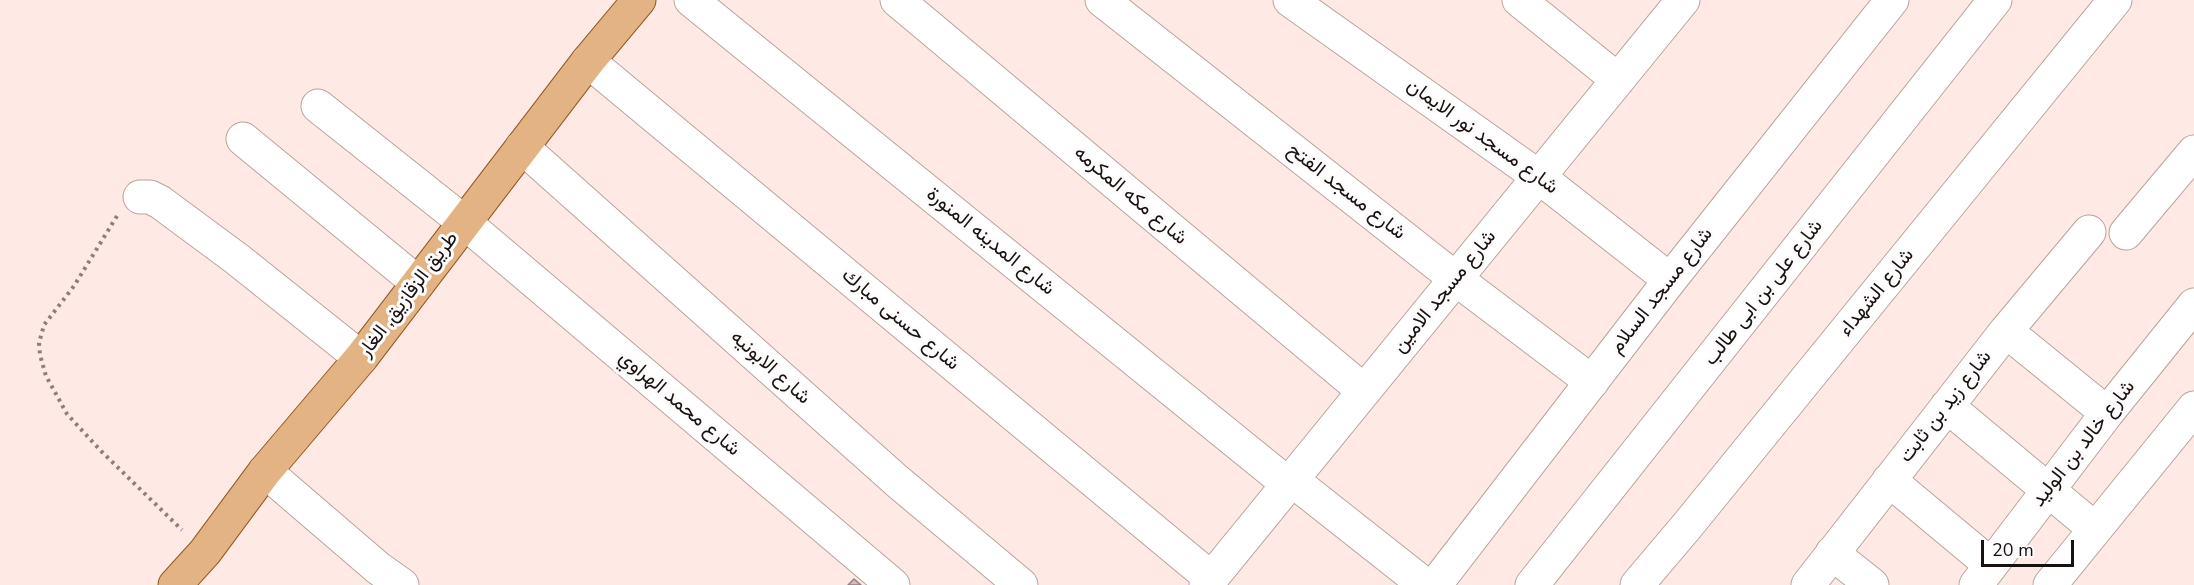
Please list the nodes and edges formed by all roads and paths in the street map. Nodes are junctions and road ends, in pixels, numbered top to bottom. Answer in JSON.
{"nodes":[{"id":1,"x":639,"y":0,"type":"edge"},
{"id":2,"x":691,"y":0,"type":"edge"},
{"id":3,"x":897,"y":0,"type":"edge"},
{"id":4,"x":1102,"y":0,"type":"edge"},
{"id":5,"x":1290,"y":0,"type":"edge"},
{"id":6,"x":1519,"y":0,"type":"edge"},
{"id":7,"x":1683,"y":0,"type":"edge"},
{"id":8,"x":1892,"y":0,"type":"edge"},
{"id":9,"x":1995,"y":0,"type":"edge"},
{"id":10,"x":2115,"y":0,"type":"edge"},
{"id":11,"x":588,"y":61,"type":"junction"},
{"id":12,"x":1618,"y":80,"type":"junction"},
{"id":13,"x":318,"y":106,"type":"dead end"},
{"id":14,"x":243,"y":139,"type":"dead end"},
{"id":15,"x":522,"y":147,"type":"junction"},
{"id":16,"x":2194,"y":152,"type":"edge"},
{"id":17,"x":1539,"y":177,"type":"junction"},
{"id":18,"x":2183,"y":188,"type":"edge"},
{"id":19,"x":140,"y":197,"type":"joint"},
{"id":20,"x":464,"y":222,"type":"junction"},
{"id":21,"x":2089,"y":232,"type":"dead end"},
{"id":22,"x":2126,"y":234,"type":"dead end"},
{"id":23,"x":1456,"y":279,"type":"junction"},
{"id":24,"x":1670,"y":280,"type":"junction"},
{"id":25,"x":418,"y":283,"type":"junction"},
{"id":26,"x":2194,"y":304,"type":"edge"},
{"id":27,"x":2006,"y":332,"type":"junction"},
{"id":28,"x":361,"y":358,"type":"junction"},
{"id":29,"x":1592,"y":382,"type":"junction"},
{"id":30,"x":1364,"y":391,"type":"junction"},
{"id":31,"x":1947,"y":406,"type":"junction"},
{"id":32,"x":2194,"y":408,"type":"edge"},
{"id":33,"x":2108,"y":413,"type":"junction"},
{"id":34,"x":265,"y":471,"type":"junction"},
{"id":35,"x":1889,"y":480,"type":"junction"},
{"id":36,"x":1290,"y":482,"type":"junction"},
{"id":37,"x":2049,"y":490,"type":"junction"},
{"id":38,"x":2095,"y":529,"type":"junction"},
{"id":39,"x":205,"y":552,"type":"junction"},
{"id":40,"x":1832,"y":553,"type":"junction"},
{"id":41,"x":1984,"y":575,"type":"edge"},
{"id":42,"x":1209,"y":582,"type":"edge"},
{"id":43,"x":175,"y":585,"type":"edge"},
{"id":44,"x":402,"y":585,"type":"edge"},
{"id":45,"x":893,"y":585,"type":"edge"},
{"id":46,"x":1021,"y":585,"type":"edge"},
{"id":47,"x":1425,"y":585,"type":"edge"},
{"id":48,"x":1435,"y":585,"type":"edge"},
{"id":49,"x":1532,"y":585,"type":"edge"},
{"id":50,"x":1637,"y":585,"type":"edge"},
{"id":51,"x":1808,"y":585,"type":"edge"},
{"id":52,"x":1872,"y":585,"type":"edge"},
{"id":53,"x":2050,"y":585,"type":"edge"}],
"edges":[{"from":1,"to":11,"type":"main road","name":"طريق الزقازيق, الغار"},
{"from":2,"to":36,"type":"street","name":"شارع المدينه المنورة"},
{"from":3,"to":30,"type":"street","name":"شارع مكه المكرمه"},
{"from":4,"to":23,"type":"street","name":"شارع مسجد الفتح"},
{"from":5,"to":17,"type":"street","name":"شارع مسجد نور الايمان"},
{"from":6,"to":12,"type":"street"},
{"from":7,"to":12,"type":"street","name":"شارع مسجد الامين"},
{"from":8,"to":24,"type":"street","name":"شارع مسجد السلام"},
{"from":9,"to":49,"type":"street","name":"شارع على بن ابى طالب"},
{"from":10,"to":50,"type":"street","name":"شارع الشهداء"},
{"from":11,"to":15,"type":"main road","name":"طريق الزقازيق, الغار"},
{"from":11,"to":42,"type":"street","name":"شارع حسنى مبارك"},
{"from":12,"to":17,"type":"street","name":"شارع مسجد الامين"},
{"from":13,"to":20,"type":"street","name":"شارع محمد الهراوي"},
{"from":14,"to":25,"type":"street"},
{"from":15,"to":20,"type":"main road","name":"طريق الزقازيق, الغار"},
{"from":15,"to":46,"type":"street","name":"شارع الابونيه"},
{"from":16,"to":18,"type":"street"},
{"from":17,"to":23,"type":"street","name":"شارع مسجد الامين"},
{"from":17,"to":24,"type":"street","name":"شارع مسجد نور الايمان"},
{"from":18,"to":22,"type":"street"},
{"from":19,"to":28,"type":"street"},
{"from":19,"to":39,"type":"path"},
{"from":20,"to":25,"type":"main road","name":"طريق الزقازيق, الغار"},
{"from":20,"to":45,"type":"street","name":"شارع محمد الهراوي"},
{"from":21,"to":27,"type":"street","name":"شارع زيد بن ثابت"},
{"from":23,"to":29,"type":"street","name":"شارع مسجد الفتح"},
{"from":23,"to":30,"type":"street","name":"شارع مسجد الامين"},
{"from":24,"to":29,"type":"street","name":"شارع مسجد السلام"},
{"from":25,"to":28,"type":"main road","name":"طريق الزقازيق, الغار"},
{"from":26,"to":33,"type":"street","name":"شارع خالد بن الوليد"},
{"from":27,"to":31,"type":"street","name":"شارع زيد بن ثابت"},
{"from":27,"to":33,"type":"street"},
{"from":28,"to":34,"type":"main road","name":"طريق الزقازيق, الغار"},
{"from":29,"to":48,"type":"street","name":"شارع مسجد السلام"},
{"from":30,"to":36,"type":"street","name":"شارع مسجد الامين"},
{"from":31,"to":35,"type":"street","name":"شارع زيد بن ثابت"},
{"from":31,"to":37,"type":"street"},
{"from":32,"to":38,"type":"street"},
{"from":33,"to":37,"type":"street","name":"شارع خالد بن الوليد"},
{"from":34,"to":39,"type":"main road","name":"طريق الزقازيق, الغار"},
{"from":34,"to":44,"type":"street"},
{"from":35,"to":40,"type":"street","name":"شارع زيد بن ثابت"},
{"from":35,"to":41,"type":"street"},
{"from":36,"to":42,"type":"street","name":"شارع مسجد الامين"},
{"from":36,"to":47,"type":"street","name":"شارع المدينه المنورة"},
{"from":37,"to":38,"type":"street"},
{"from":37,"to":41,"type":"street","name":"شارع خالد بن الوليد"},
{"from":38,"to":53,"type":"street"},
{"from":39,"to":43,"type":"main road","name":"طريق الزقازيق, الغار"},
{"from":40,"to":51,"type":"street","name":"شارع زيد بن ثابت"},
{"from":40,"to":52,"type":"street"}]}
